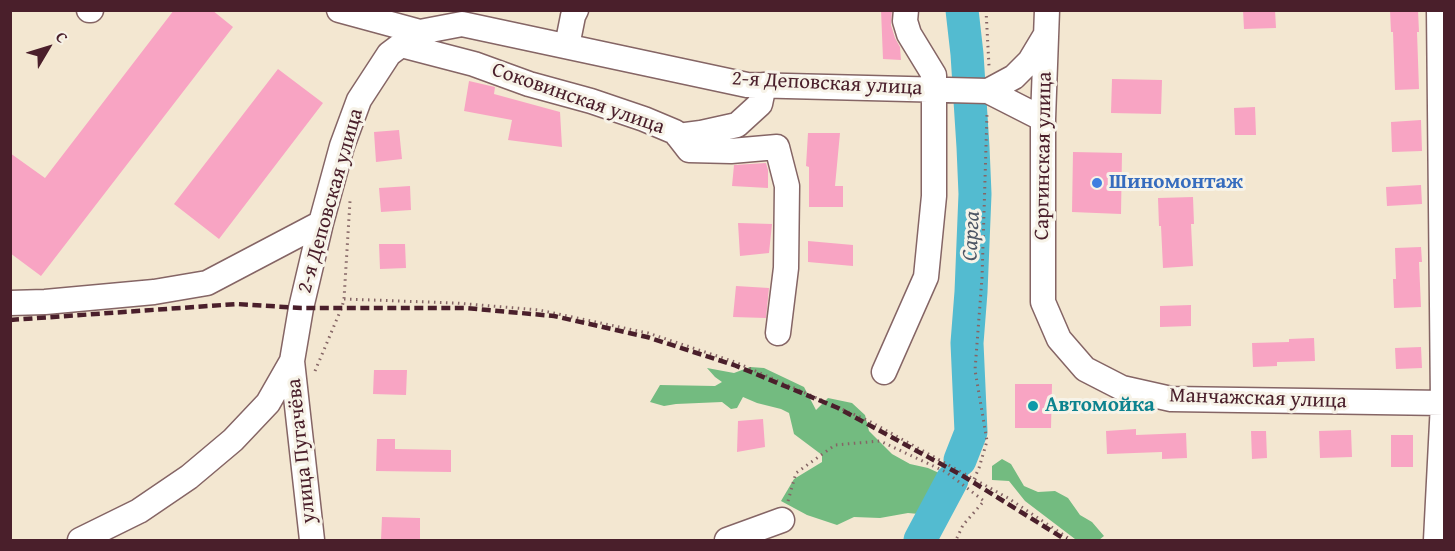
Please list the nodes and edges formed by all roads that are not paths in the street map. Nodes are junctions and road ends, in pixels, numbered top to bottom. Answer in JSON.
{"nodes":[{"id":1,"x":339,"y":10,"type":"edge"},
{"id":2,"x":576,"y":10,"type":"edge"},
{"id":3,"x":906,"y":10,"type":"edge"},
{"id":4,"x":1439,"y":10,"type":"edge"},
{"id":5,"x":1047,"y":22,"type":"edge"},
{"id":6,"x":411,"y":38,"type":"junction"},
{"id":7,"x":567,"y":46,"type":"junction"},
{"id":8,"x":764,"y":85,"type":"junction"},
{"id":9,"x":942,"y":90,"type":"junction"},
{"id":10,"x":988,"y":91,"type":"junction"},
{"id":11,"x":1043,"y":119,"type":"junction"},
{"id":12,"x":678,"y":136,"type":"junction"},
{"id":13,"x":321,"y":223,"type":"junction"},
{"id":14,"x":1043,"y":302,"type":"joint"},
{"id":15,"x":10,"y":303,"type":"edge"},
{"id":16,"x":778,"y":333,"type":"dead end"},
{"id":17,"x":292,"y":361,"type":"junction"},
{"id":18,"x":884,"y":372,"type":"dead end"},
{"id":19,"x":1444,"y":403,"type":"edge"},
{"id":20,"x":782,"y":520,"type":"road end"},
{"id":21,"x":80,"y":540,"type":"edge"},
{"id":22,"x":312,"y":540,"type":"edge"},
{"id":23,"x":727,"y":540,"type":"edge"},
{"id":24,"x":1436,"y":540,"type":"edge"}],
"edges":[{"from":1,"to":6,"type":"street","name":"Соковинская улица"},
{"from":2,"to":7,"type":"street"},
{"from":3,"to":9,"type":"street"},
{"from":4,"to":19,"type":"street"},
{"from":5,"to":10,"type":"street"},
{"from":5,"to":11,"type":"street","name":"Саргинская улица"},
{"from":6,"to":7,"type":"street","name":"2-я Деповская улица"},
{"from":6,"to":12,"type":"street","name":"Соковинская улица"},
{"from":6,"to":13,"type":"street","name":"2-я Деповская улица"},
{"from":7,"to":8,"type":"street","name":"2-я Деповская улица"},
{"from":8,"to":9,"type":"street","name":"2-я Деповская улица"},
{"from":8,"to":12,"type":"street"},
{"from":9,"to":10,"type":"street","name":"2-я Деповская улица"},
{"from":9,"to":18,"type":"street"},
{"from":10,"to":11,"type":"street"},
{"from":11,"to":14,"type":"street","name":"Саргинская улица"},
{"from":12,"to":16,"type":"street","name":"Соковинская улица"},
{"from":13,"to":15,"type":"street"},
{"from":13,"to":17,"type":"street","name":"2-я Деповская улица"},
{"from":14,"to":19,"type":"street","name":"Манчажская улица"},
{"from":17,"to":21,"type":"street","name":"2-я Деповская улица"},
{"from":17,"to":22,"type":"street","name":"улица Пугачёва"},
{"from":19,"to":24,"type":"street"},
{"from":20,"to":23,"type":"street"}]}
